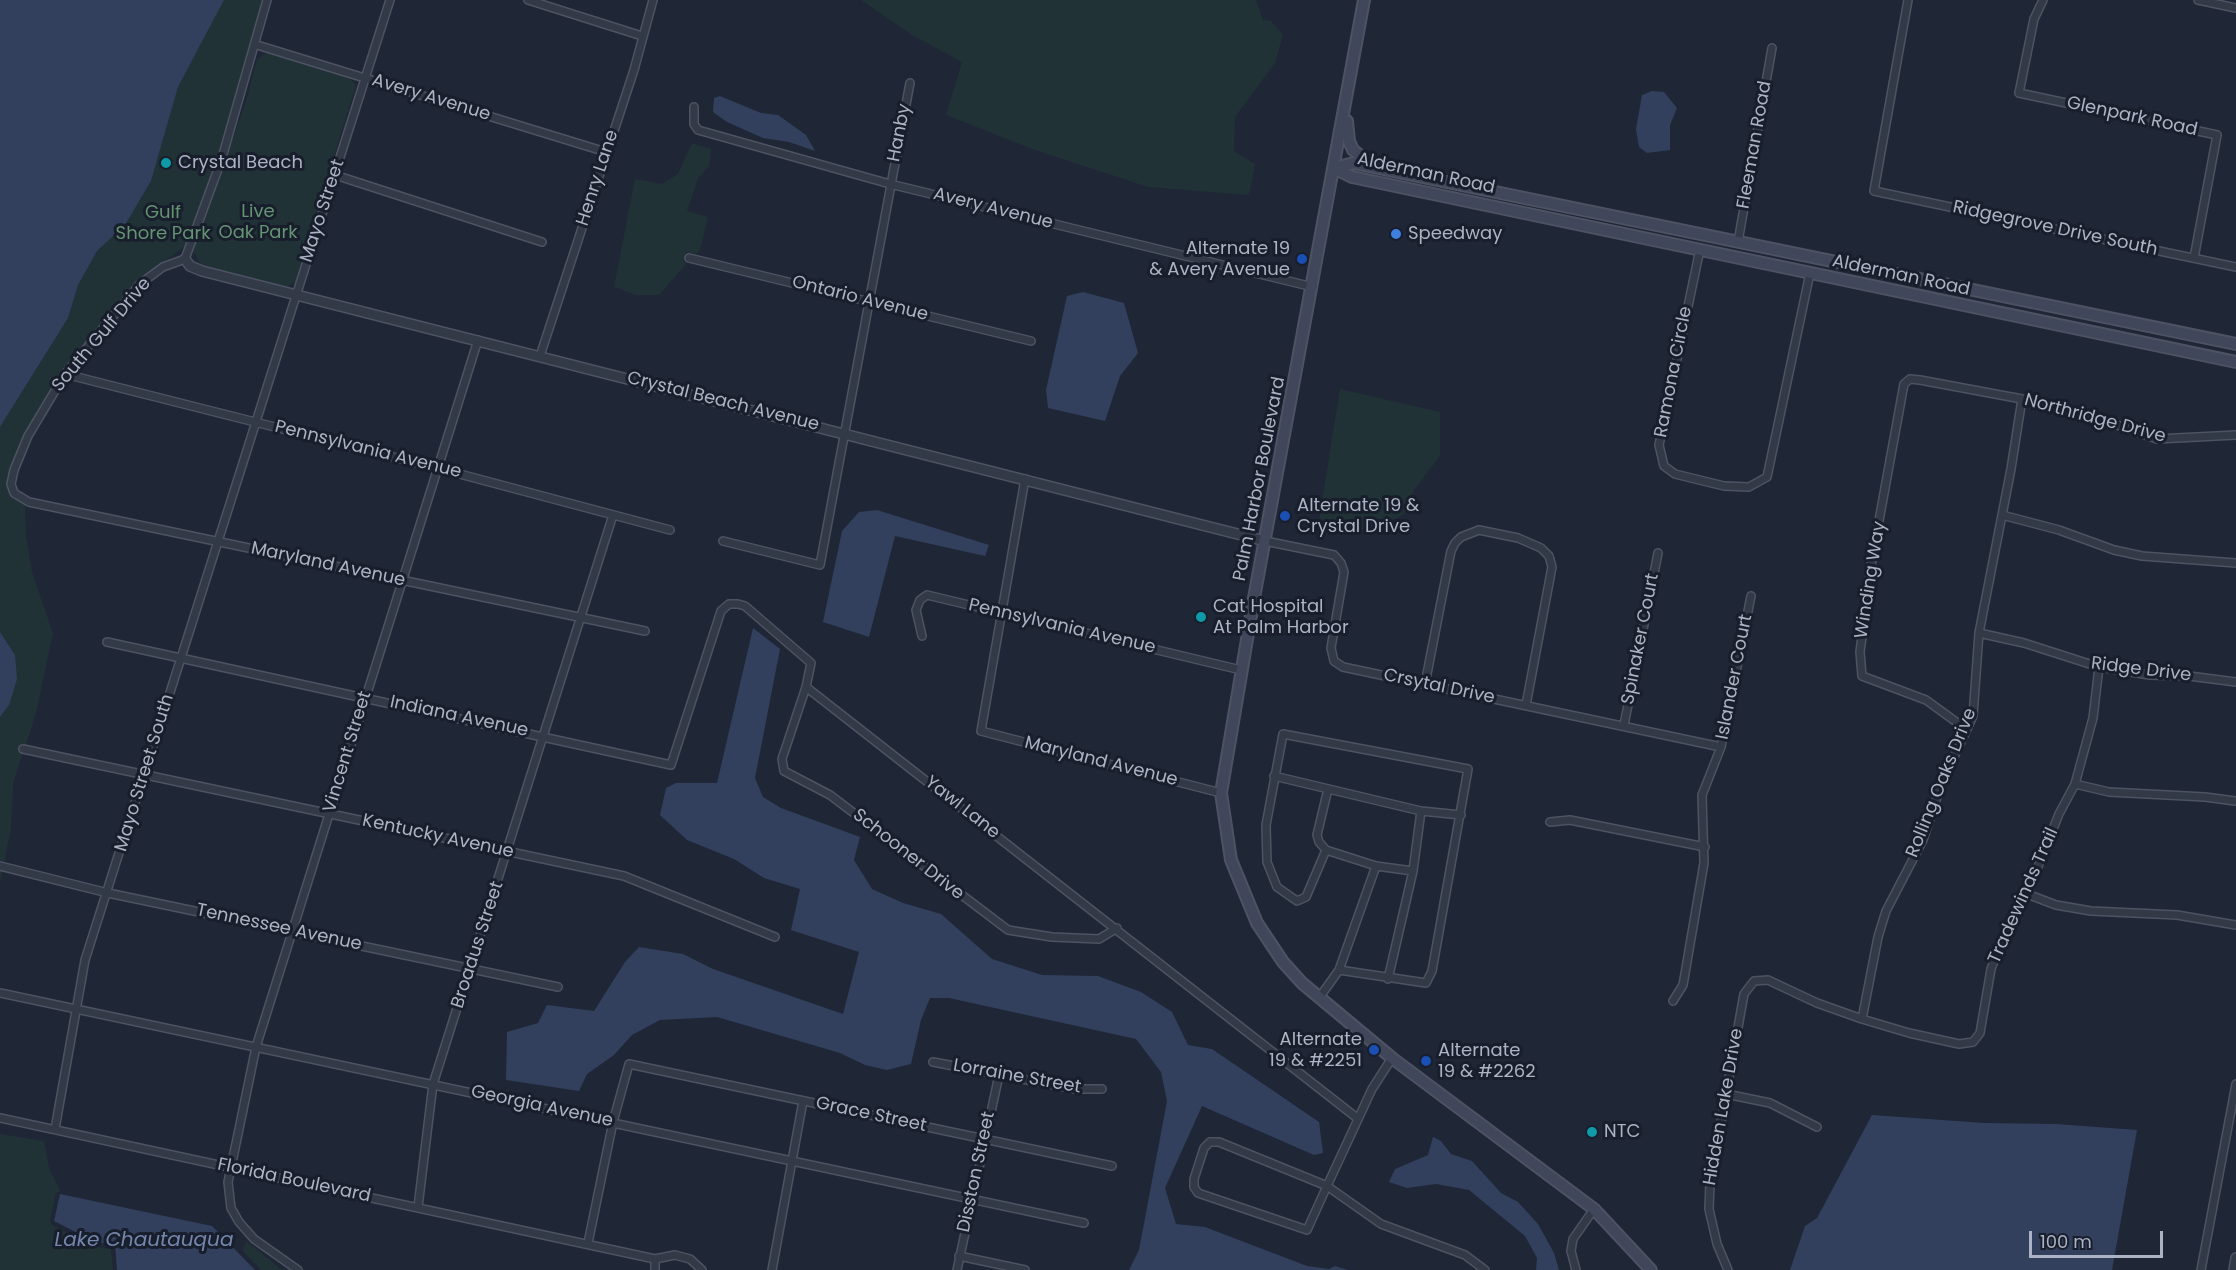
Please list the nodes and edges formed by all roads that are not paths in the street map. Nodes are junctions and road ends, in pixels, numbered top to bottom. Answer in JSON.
{"nodes":[{"id":1,"x":267,"y":0,"type":"edge"},
{"id":2,"x":390,"y":0,"type":"edge"},
{"id":3,"x":528,"y":0,"type":"edge"},
{"id":4,"x":653,"y":0,"type":"edge"},
{"id":5,"x":1364,"y":0,"type":"edge"},
{"id":6,"x":1908,"y":0,"type":"edge"},
{"id":7,"x":2043,"y":0,"type":"edge"},
{"id":8,"x":2198,"y":0,"type":"edge"},
{"id":9,"x":2236,"y":8,"type":"edge"},
{"id":10,"x":642,"y":36,"type":"junction"},
{"id":11,"x":256,"y":45,"type":"junction"},
{"id":12,"x":1772,"y":48,"type":"dead end"},
{"id":13,"x":366,"y":78,"type":"junction"},
{"id":14,"x":910,"y":83,"type":"dead end"},
{"id":15,"x":694,"y":107,"type":"dead end"},
{"id":16,"x":1345,"y":107,"type":"junction"},
{"id":17,"x":606,"y":152,"type":"junction"},
{"id":18,"x":1334,"y":168,"type":"junction"},
{"id":19,"x":1380,"y":168,"type":"junction"},
{"id":20,"x":335,"y":175,"type":"junction"},
{"id":21,"x":890,"y":184,"type":"junction"},
{"id":22,"x":542,"y":242,"type":"dead end"},
{"id":23,"x":1738,"y":242,"type":"junction"},
{"id":24,"x":1700,"y":249,"type":"junction"},
{"id":25,"x":689,"y":258,"type":"dead end"},
{"id":26,"x":2194,"y":258,"type":"junction"},
{"id":27,"x":185,"y":259,"type":"junction"},
{"id":28,"x":2236,"y":267,"type":"edge"},
{"id":29,"x":1809,"y":273,"type":"junction"},
{"id":30,"x":1312,"y":287,"type":"junction"},
{"id":31,"x":296,"y":295,"type":"junction"},
{"id":32,"x":869,"y":301,"type":"junction"},
{"id":33,"x":478,"y":340,"type":"junction"},
{"id":34,"x":1031,"y":341,"type":"dead end"},
{"id":35,"x":2236,"y":344,"type":"edge"},
{"id":36,"x":540,"y":356,"type":"junction"},
{"id":37,"x":2236,"y":362,"type":"edge"},
{"id":38,"x":65,"y":374,"type":"junction"},
{"id":39,"x":1920,"y":380,"type":"joint"},
{"id":40,"x":2022,"y":399,"type":"junction"},
{"id":41,"x":257,"y":422,"type":"junction"},
{"id":42,"x":846,"y":434,"type":"junction"},
{"id":43,"x":2236,"y":435,"type":"edge"},
{"id":44,"x":437,"y":468,"type":"junction"},
{"id":45,"x":1025,"y":479,"type":"junction"},
{"id":46,"x":14,"y":493,"type":"joint"},
{"id":47,"x":613,"y":515,"type":"junction"},
{"id":48,"x":2002,"y":515,"type":"junction"},
{"id":49,"x":670,"y":530,"type":"dead end"},
{"id":50,"x":723,"y":541,"type":"dead end"},
{"id":51,"x":1265,"y":541,"type":"junction"},
{"id":52,"x":219,"y":542,"type":"junction"},
{"id":53,"x":1658,"y":553,"type":"dead end"},
{"id":54,"x":2236,"y":563,"type":"edge"},
{"id":55,"x":401,"y":580,"type":"junction"},
{"id":56,"x":1751,"y":596,"type":"dead end"},
{"id":57,"x":1000,"y":612,"type":"junction"},
{"id":58,"x":582,"y":618,"type":"junction"},
{"id":59,"x":645,"y":632,"type":"dead end"},
{"id":60,"x":1979,"y":633,"type":"junction"},
{"id":61,"x":922,"y":636,"type":"dead end"},
{"id":62,"x":107,"y":642,"type":"dead end"},
{"id":63,"x":182,"y":657,"type":"junction"},
{"id":64,"x":2099,"y":667,"type":"junction"},
{"id":65,"x":1241,"y":670,"type":"junction"},
{"id":66,"x":2236,"y":682,"type":"edge"},
{"id":67,"x":1425,"y":684,"type":"junction"},
{"id":68,"x":806,"y":687,"type":"junction"},
{"id":69,"x":365,"y":696,"type":"junction"},
{"id":70,"x":1526,"y":705,"type":"junction"},
{"id":71,"x":1624,"y":725,"type":"junction"},
{"id":72,"x":1968,"y":728,"type":"junction"},
{"id":73,"x":546,"y":736,"type":"junction"},
{"id":74,"x":1721,"y":747,"type":"junction"},
{"id":75,"x":23,"y":749,"type":"dead end"},
{"id":76,"x":144,"y":776,"type":"junction"},
{"id":77,"x":1274,"y":776,"type":"junction"},
{"id":78,"x":2075,"y":784,"type":"junction"},
{"id":79,"x":1328,"y":789,"type":"junction"},
{"id":80,"x":1221,"y":793,"type":"junction"},
{"id":81,"x":2235,"y":801,"type":"edge"},
{"id":82,"x":1421,"y":811,"type":"junction"},
{"id":83,"x":329,"y":813,"type":"junction"},
{"id":84,"x":1461,"y":815,"type":"junction"},
{"id":85,"x":1550,"y":822,"type":"dead end"},
{"id":86,"x":1705,"y":847,"type":"junction"},
{"id":87,"x":1326,"y":850,"type":"junction"},
{"id":88,"x":508,"y":852,"type":"junction"},
{"id":89,"x":0,"y":866,"type":"edge"},
{"id":90,"x":1376,"y":866,"type":"junction"},
{"id":91,"x":1413,"y":871,"type":"junction"},
{"id":92,"x":108,"y":893,"type":"junction"},
{"id":93,"x":2027,"y":894,"type":"junction"},
{"id":94,"x":2236,"y":925,"type":"edge"},
{"id":95,"x":1117,"y":928,"type":"junction"},
{"id":96,"x":292,"y":931,"type":"junction"},
{"id":97,"x":775,"y":937,"type":"dead end"},
{"id":98,"x":471,"y":967,"type":"junction"},
{"id":99,"x":1339,"y":970,"type":"junction"},
{"id":100,"x":1388,"y":980,"type":"junction"},
{"id":101,"x":1754,"y":981,"type":"joint"},
{"id":102,"x":558,"y":987,"type":"dead end"},
{"id":103,"x":0,"y":993,"type":"edge"},
{"id":104,"x":1319,"y":998,"type":"junction"},
{"id":105,"x":1673,"y":1001,"type":"dead end"},
{"id":106,"x":75,"y":1010,"type":"junction"},
{"id":107,"x":1863,"y":1019,"type":"junction"},
{"id":108,"x":256,"y":1047,"type":"junction"},
{"id":109,"x":1392,"y":1058,"type":"junction"},
{"id":110,"x":933,"y":1062,"type":"dead end"},
{"id":111,"x":999,"y":1075,"type":"junction"},
{"id":112,"x":433,"y":1084,"type":"junction"},
{"id":113,"x":2236,"y":1084,"type":"edge"},
{"id":114,"x":1102,"y":1089,"type":"dead end"},
{"id":115,"x":1726,"y":1094,"type":"junction"},
{"id":116,"x":803,"y":1101,"type":"junction"},
{"id":117,"x":0,"y":1118,"type":"edge"},
{"id":118,"x":1357,"y":1118,"type":"junction"},
{"id":119,"x":613,"y":1122,"type":"junction"},
{"id":120,"x":1817,"y":1127,"type":"dead end"},
{"id":121,"x":55,"y":1129,"type":"junction"},
{"id":122,"x":985,"y":1139,"type":"junction"},
{"id":123,"x":790,"y":1160,"type":"junction"},
{"id":124,"x":1112,"y":1166,"type":"dead end"},
{"id":125,"x":232,"y":1168,"type":"junction"},
{"id":126,"x":1327,"y":1186,"type":"junction"},
{"id":127,"x":970,"y":1198,"type":"junction"},
{"id":128,"x":418,"y":1207,"type":"junction"},
{"id":129,"x":1594,"y":1209,"type":"junction"},
{"id":130,"x":1084,"y":1223,"type":"dead end"},
{"id":131,"x":588,"y":1243,"type":"junction"},
{"id":132,"x":960,"y":1256,"type":"junction"},
{"id":133,"x":2236,"y":1258,"type":"edge"},
{"id":134,"x":656,"y":1259,"type":"junction"},
{"id":135,"x":298,"y":1270,"type":"edge"},
{"id":136,"x":655,"y":1270,"type":"edge"},
{"id":137,"x":702,"y":1270,"type":"edge"},
{"id":138,"x":772,"y":1270,"type":"edge"},
{"id":139,"x":957,"y":1270,"type":"edge"},
{"id":140,"x":1025,"y":1270,"type":"edge"},
{"id":141,"x":1485,"y":1270,"type":"edge"},
{"id":142,"x":1576,"y":1270,"type":"edge"},
{"id":143,"x":1652,"y":1270,"type":"edge"},
{"id":144,"x":1728,"y":1270,"type":"edge"},
{"id":145,"x":2201,"y":1270,"type":"edge"},
{"id":146,"x":2234,"y":1270,"type":"edge"}],
"edges":[{"from":1,"to":11,"type":"street"},
{"from":2,"to":13,"type":"street","name":"Mayo Street"},
{"from":3,"to":10,"type":"street"},
{"from":4,"to":10,"type":"street","name":"Henry Lane"},
{"from":5,"to":16,"type":"main road","name":"Palm Harbor Boulevard"},
{"from":6,"to":26,"type":"street","name":"Ridgegrove Drive South"},
{"from":7,"to":26,"type":"street","name":"Glenpark Road"},
{"from":8,"to":9,"type":"street"},
{"from":10,"to":17,"type":"street","name":"Henry Lane"},
{"from":11,"to":13,"type":"street","name":"Avery Avenue"},
{"from":11,"to":27,"type":"street"},
{"from":12,"to":23,"type":"street","name":"Fleeman Road"},
{"from":13,"to":17,"type":"street","name":"Avery Avenue"},
{"from":13,"to":20,"type":"street","name":"Mayo Street"},
{"from":14,"to":21,"type":"street","name":"Hanby"},
{"from":15,"to":21,"type":"street","name":"Avery Avenue"},
{"from":16,"to":18,"type":"main road","name":"Palm Harbor Boulevard"},
{"from":16,"to":19,"type":"main road"},
{"from":17,"to":36,"type":"street","name":"Henry Lane"},
{"from":18,"to":19,"type":"main road","name":"Alderman Road"},
{"from":18,"to":24,"type":"main road","name":"Alderman Road"},
{"from":18,"to":30,"type":"main road","name":"Palm Harbor Boulevard"},
{"from":19,"to":23,"type":"main road","name":"Alderman Road"},
{"from":20,"to":22,"type":"street"},
{"from":20,"to":31,"type":"street","name":"Mayo Street"},
{"from":21,"to":30,"type":"street","name":"Avery Avenue"},
{"from":21,"to":32,"type":"street","name":"Hanby"},
{"from":23,"to":35,"type":"main road","name":"Alderman Road"},
{"from":24,"to":29,"type":"main road","name":"Alderman Road"},
{"from":24,"to":29,"type":"street","name":"Ramona Circle"},
{"from":25,"to":32,"type":"street","name":"Ontario Avenue"},
{"from":26,"to":28,"type":"street","name":"Ridgegrove Drive South"},
{"from":27,"to":31,"type":"street","name":"Crystal Beach Avenue"},
{"from":27,"to":38,"type":"street","name":"South Gulf Drive"},
{"from":29,"to":37,"type":"main road","name":"Alderman Road"},
{"from":30,"to":51,"type":"main road","name":"Palm Harbor Boulevard"},
{"from":31,"to":33,"type":"street","name":"Crystal Beach Avenue"},
{"from":31,"to":41,"type":"street","name":"Mayo Street"},
{"from":32,"to":34,"type":"street","name":"Ontario Avenue"},
{"from":32,"to":42,"type":"street","name":"Hanby"},
{"from":33,"to":36,"type":"street","name":"Crystal Beach Avenue"},
{"from":33,"to":44,"type":"street","name":"Vincent Street"},
{"from":36,"to":42,"type":"street","name":"Crystal Beach Avenue"},
{"from":38,"to":41,"type":"street","name":"Pennsylvania Avenue"},
{"from":38,"to":46,"type":"street","name":"South Gulf Drive"},
{"from":39,"to":40,"type":"street","name":"Northridge Drive"},
{"from":39,"to":72,"type":"street","name":"Winding Way"},
{"from":40,"to":43,"type":"street","name":"Northridge Drive"},
{"from":40,"to":48,"type":"street","name":"Rolling Oaks Drive"},
{"from":41,"to":44,"type":"street","name":"Pennsylvania Avenue"},
{"from":41,"to":52,"type":"street","name":"Mayo Street South"},
{"from":42,"to":45,"type":"street","name":"Crystal Beach Avenue"},
{"from":42,"to":50,"type":"street"},
{"from":44,"to":47,"type":"street","name":"Pennsylvania Avenue"},
{"from":44,"to":55,"type":"street","name":"Vincent Street"},
{"from":45,"to":51,"type":"street","name":"Crystal Beach Avenue"},
{"from":45,"to":57,"type":"street"},
{"from":46,"to":52,"type":"street","name":"Maryland Avenue"},
{"from":47,"to":49,"type":"street","name":"Pennsylvania Avenue"},
{"from":47,"to":58,"type":"street","name":"Broadus Street"},
{"from":48,"to":54,"type":"street"},
{"from":48,"to":60,"type":"street","name":"Rolling Oaks Drive"},
{"from":51,"to":65,"type":"main road","name":"Palm Harbor Boulevard"},
{"from":51,"to":67,"type":"street","name":"Crsytal Drive"},
{"from":52,"to":55,"type":"street","name":"Maryland Avenue"},
{"from":52,"to":63,"type":"street","name":"Mayo Street South"},
{"from":53,"to":71,"type":"street","name":"Spinaker Court"},
{"from":55,"to":58,"type":"street","name":"Maryland Avenue"},
{"from":55,"to":69,"type":"street","name":"Vincent Street"},
{"from":56,"to":74,"type":"street","name":"Islander Court"},
{"from":57,"to":61,"type":"street","name":"Pennsylvania Avenue"},
{"from":57,"to":65,"type":"street","name":"Pennsylvania Avenue"},
{"from":57,"to":80,"type":"street","name":"Maryland Avenue"},
{"from":58,"to":59,"type":"street","name":"Maryland Avenue"},
{"from":58,"to":73,"type":"street","name":"Broadus Street"},
{"from":60,"to":64,"type":"street","name":"Ridge Drive"},
{"from":60,"to":72,"type":"street","name":"Rolling Oaks Drive"},
{"from":62,"to":63,"type":"street","name":"Indiana Avenue"},
{"from":63,"to":69,"type":"street","name":"Indiana Avenue"},
{"from":63,"to":76,"type":"street","name":"Mayo Street South"},
{"from":64,"to":66,"type":"street","name":"Ridge Drive"},
{"from":64,"to":78,"type":"street","name":"Tradewinds Trail"},
{"from":65,"to":80,"type":"main road","name":"Palm Harbor Boulevard"},
{"from":67,"to":70,"type":"street","name":"Crsytal Drive"},
{"from":67,"to":70,"type":"street"},
{"from":68,"to":73,"type":"street","name":"Indiana Avenue"},
{"from":68,"to":95,"type":"street","name":"Yawl Lane"},
{"from":68,"to":95,"type":"street","name":"Schooner Drive"},
{"from":69,"to":73,"type":"street","name":"Indiana Avenue"},
{"from":69,"to":83,"type":"street","name":"Vincent Street"},
{"from":70,"to":71,"type":"street","name":"Crsytal Drive"},
{"from":71,"to":74,"type":"street","name":"Crsytal Drive"},
{"from":72,"to":107,"type":"street","name":"Rolling Oaks Drive"},
{"from":73,"to":88,"type":"street","name":"Broadus Street"},
{"from":74,"to":86,"type":"street","name":"Islander Court"},
{"from":75,"to":76,"type":"street","name":"Kentucky Avenue"},
{"from":76,"to":83,"type":"street","name":"Kentucky Avenue"},
{"from":76,"to":92,"type":"street","name":"Mayo Street South"},
{"from":77,"to":79,"type":"street"},
{"from":77,"to":84,"type":"street"},
{"from":77,"to":87,"type":"street"},
{"from":78,"to":81,"type":"street"},
{"from":78,"to":93,"type":"street","name":"Tradewinds Trail"},
{"from":79,"to":82,"type":"street"},
{"from":79,"to":87,"type":"street"},
{"from":80,"to":104,"type":"main road","name":"Palm Harbor Boulevard"},
{"from":82,"to":84,"type":"street"},
{"from":82,"to":91,"type":"street"},
{"from":83,"to":88,"type":"street","name":"Kentucky Avenue"},
{"from":83,"to":96,"type":"street","name":"Vincent Street"},
{"from":84,"to":100,"type":"street"},
{"from":85,"to":86,"type":"street"},
{"from":86,"to":105,"type":"street","name":"Islander Court"},
{"from":87,"to":90,"type":"street"},
{"from":88,"to":97,"type":"street","name":"Kentucky Avenue"},
{"from":88,"to":98,"type":"street","name":"Broadus Street"},
{"from":89,"to":92,"type":"street","name":"Tennessee Avenue"},
{"from":90,"to":91,"type":"street"},
{"from":90,"to":99,"type":"street"},
{"from":91,"to":100,"type":"street"},
{"from":92,"to":96,"type":"street","name":"Tennessee Avenue"},
{"from":92,"to":106,"type":"street","name":"Mayo Street South"},
{"from":93,"to":94,"type":"street"},
{"from":93,"to":107,"type":"street","name":"Tradewinds Trail"},
{"from":95,"to":118,"type":"street","name":"Yawl Lane"},
{"from":96,"to":98,"type":"street","name":"Tennessee Avenue"},
{"from":96,"to":108,"type":"street","name":"Vincent Street"},
{"from":98,"to":102,"type":"street","name":"Tennessee Avenue"},
{"from":98,"to":112,"type":"street","name":"Broadus Street"},
{"from":99,"to":100,"type":"street"},
{"from":99,"to":104,"type":"street"},
{"from":101,"to":107,"type":"street","name":"Tradewinds Trail"},
{"from":101,"to":115,"type":"street","name":"Hidden Lake Drive"},
{"from":103,"to":106,"type":"street","name":"Georgia Avenue"},
{"from":104,"to":109,"type":"main road","name":"Palm Harbor Boulevard"},
{"from":106,"to":108,"type":"street","name":"Georgia Avenue"},
{"from":106,"to":121,"type":"street","name":"Mayo Street South"},
{"from":108,"to":112,"type":"street","name":"Georgia Avenue"},
{"from":108,"to":125,"type":"street","name":"Vincent Street"},
{"from":109,"to":118,"type":"street"},
{"from":109,"to":129,"type":"main road"},
{"from":110,"to":111,"type":"street","name":"Lorraine Street"},
{"from":111,"to":114,"type":"street","name":"Lorraine Street"},
{"from":111,"to":122,"type":"street","name":"Disston Street"},
{"from":112,"to":119,"type":"street","name":"Georgia Avenue"},
{"from":112,"to":128,"type":"street","name":"Broadus Street"},
{"from":113,"to":145,"type":"street"},
{"from":115,"to":120,"type":"street"},
{"from":115,"to":144,"type":"street","name":"Hidden Lake Drive"},
{"from":116,"to":119,"type":"street","name":"Grace Street"},
{"from":116,"to":122,"type":"street","name":"Grace Street"},
{"from":116,"to":123,"type":"street"},
{"from":117,"to":121,"type":"street","name":"Florida Boulevard"},
{"from":118,"to":126,"type":"street"},
{"from":119,"to":123,"type":"street","name":"Georgia Avenue"},
{"from":119,"to":131,"type":"street"},
{"from":121,"to":125,"type":"street","name":"Florida Boulevard"},
{"from":122,"to":124,"type":"street","name":"Grace Street"},
{"from":122,"to":127,"type":"street","name":"Disston Street"},
{"from":123,"to":127,"type":"street","name":"Georgia Avenue"},
{"from":123,"to":138,"type":"street"},
{"from":125,"to":128,"type":"street","name":"Florida Boulevard"},
{"from":125,"to":135,"type":"street","name":"Vincent Street"},
{"from":126,"to":126,"type":"street"},
{"from":126,"to":141,"type":"street"},
{"from":127,"to":130,"type":"street","name":"Georgia Avenue"},
{"from":127,"to":132,"type":"street","name":"Disston Street"},
{"from":128,"to":131,"type":"street","name":"Florida Boulevard"},
{"from":129,"to":142,"type":"street"},
{"from":129,"to":143,"type":"main road"},
{"from":131,"to":134,"type":"street","name":"Florida Boulevard"},
{"from":132,"to":139,"type":"street","name":"Disston Street"},
{"from":132,"to":140,"type":"street"},
{"from":133,"to":146,"type":"street"},
{"from":134,"to":136,"type":"street"},
{"from":134,"to":137,"type":"street","name":"Florida Boulevard"}]}
